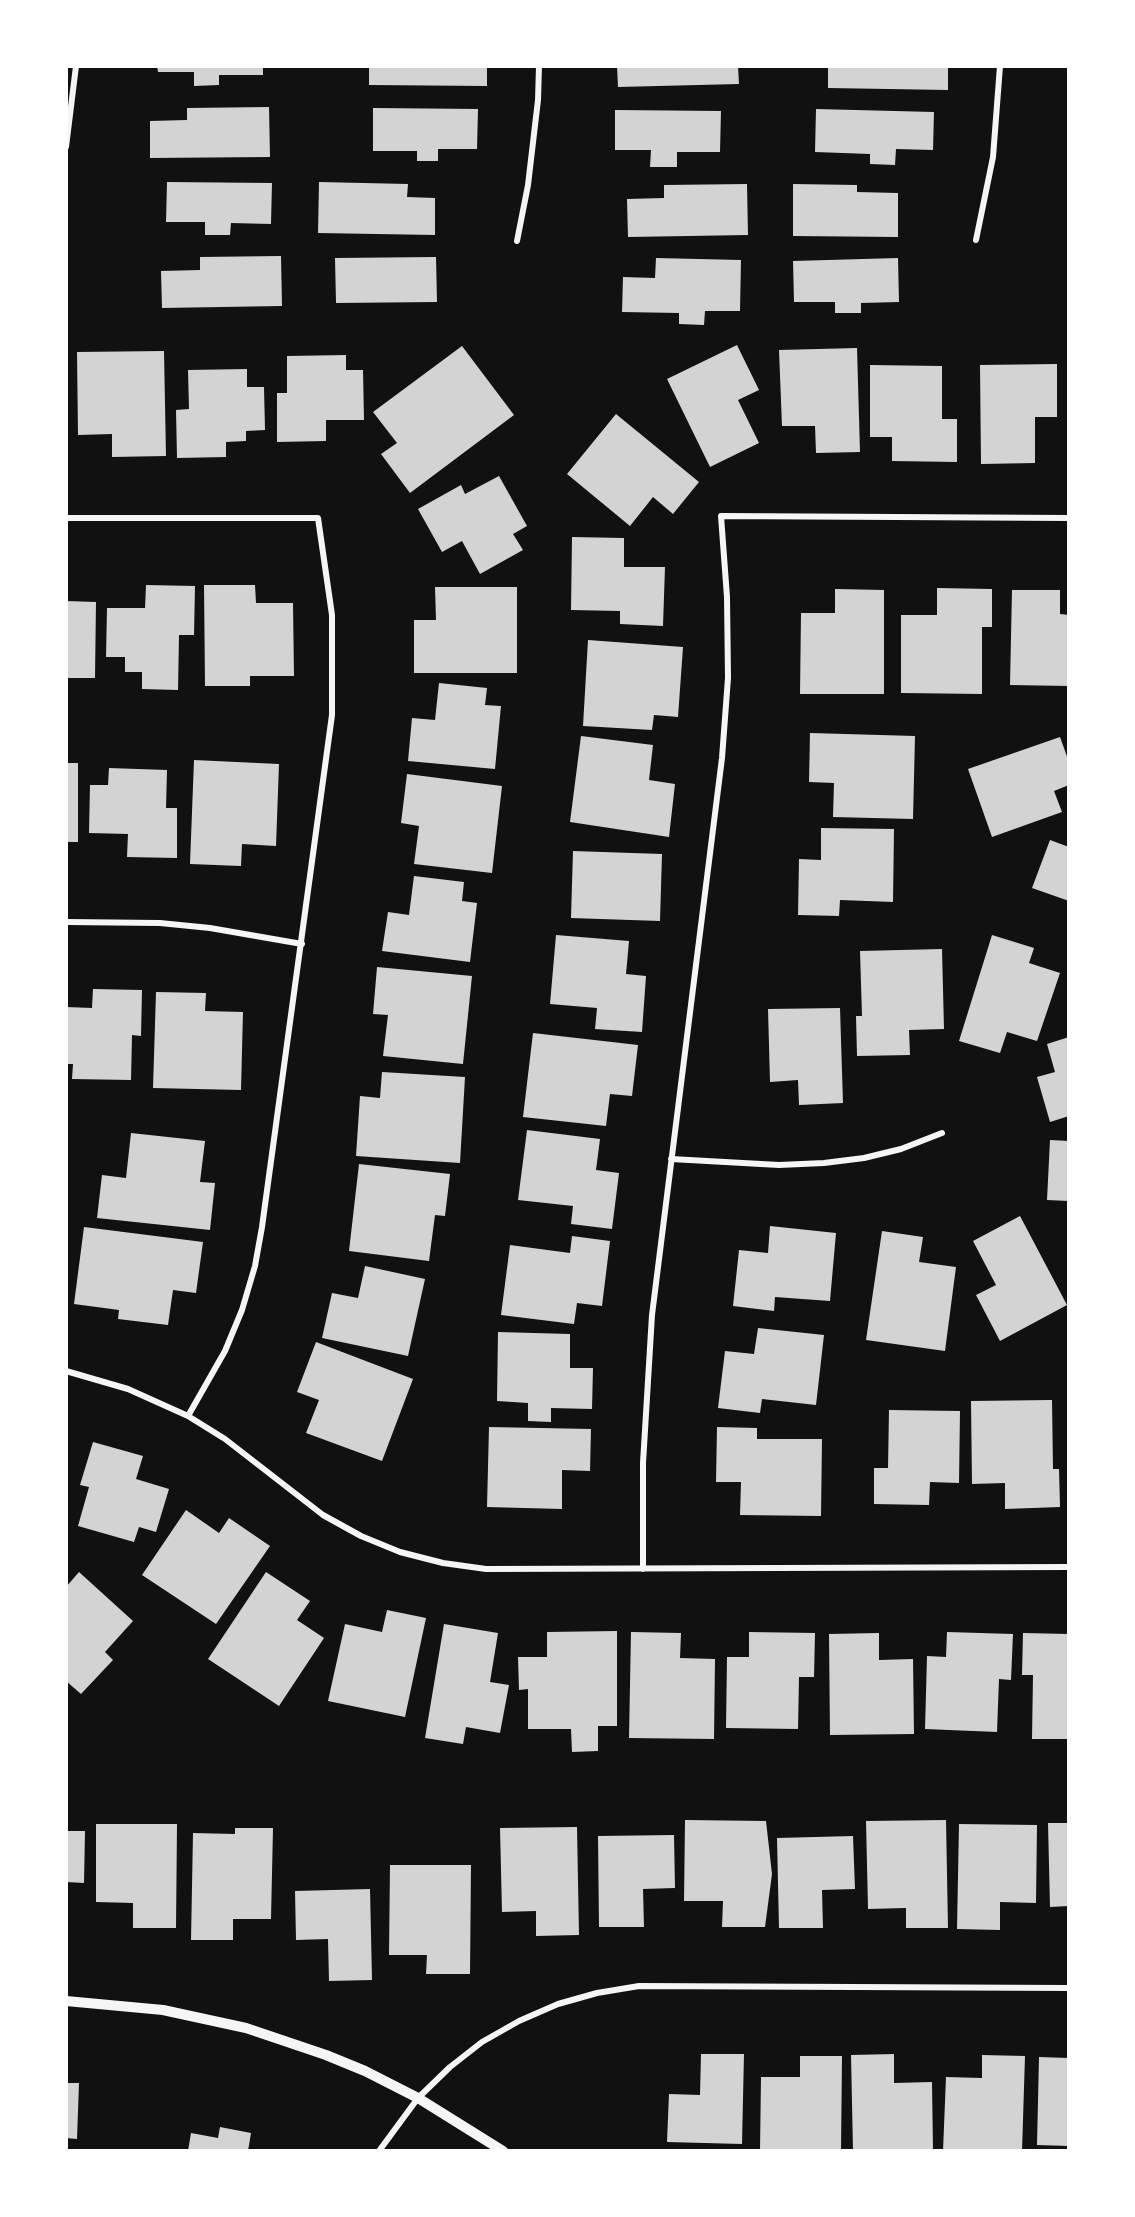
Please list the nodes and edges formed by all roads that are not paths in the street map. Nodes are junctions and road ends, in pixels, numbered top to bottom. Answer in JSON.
{"nodes":[{"id":1,"x":76,"y":66,"type":"edge"},
{"id":2,"x":538,"y":66,"type":"edge"},
{"id":3,"x":1000,"y":66,"type":"edge"},
{"id":4,"x":66,"y":147,"type":"edge"},
{"id":5,"x":976,"y":240,"type":"dead end"},
{"id":6,"x":517,"y":241,"type":"dead end"},
{"id":7,"x":66,"y":518,"type":"edge"},
{"id":8,"x":1069,"y":518,"type":"edge"},
{"id":9,"x":66,"y":922,"type":"edge"},
{"id":10,"x":302,"y":944,"type":"junction"},
{"id":11,"x":942,"y":1133,"type":"dead end"},
{"id":12,"x":671,"y":1159,"type":"junction"},
{"id":13,"x":66,"y":1371,"type":"edge"},
{"id":14,"x":188,"y":1416,"type":"junction"},
{"id":15,"x":1069,"y":1568,"type":"edge"},
{"id":16,"x":643,"y":1569,"type":"junction"},
{"id":17,"x":1069,"y":1988,"type":"edge"},
{"id":18,"x":66,"y":2001,"type":"edge"},
{"id":19,"x":418,"y":2098,"type":"junction"},
{"id":20,"x":379,"y":2151,"type":"edge"},
{"id":21,"x":503,"y":2151,"type":"edge"}],
"edges":[{"from":1,"to":4,"type":"street"},
{"from":2,"to":6,"type":"street"},
{"from":3,"to":5,"type":"street"},
{"from":7,"to":10,"type":"street"},
{"from":8,"to":12,"type":"street"},
{"from":9,"to":10,"type":"street"},
{"from":10,"to":14,"type":"street"},
{"from":11,"to":12,"type":"street"},
{"from":12,"to":16,"type":"street"},
{"from":13,"to":14,"type":"street"},
{"from":14,"to":16,"type":"street"},
{"from":15,"to":16,"type":"street"},
{"from":17,"to":19,"type":"street"},
{"from":18,"to":19,"type":"street"},
{"from":19,"to":20,"type":"street"},
{"from":19,"to":21,"type":"street"}]}
